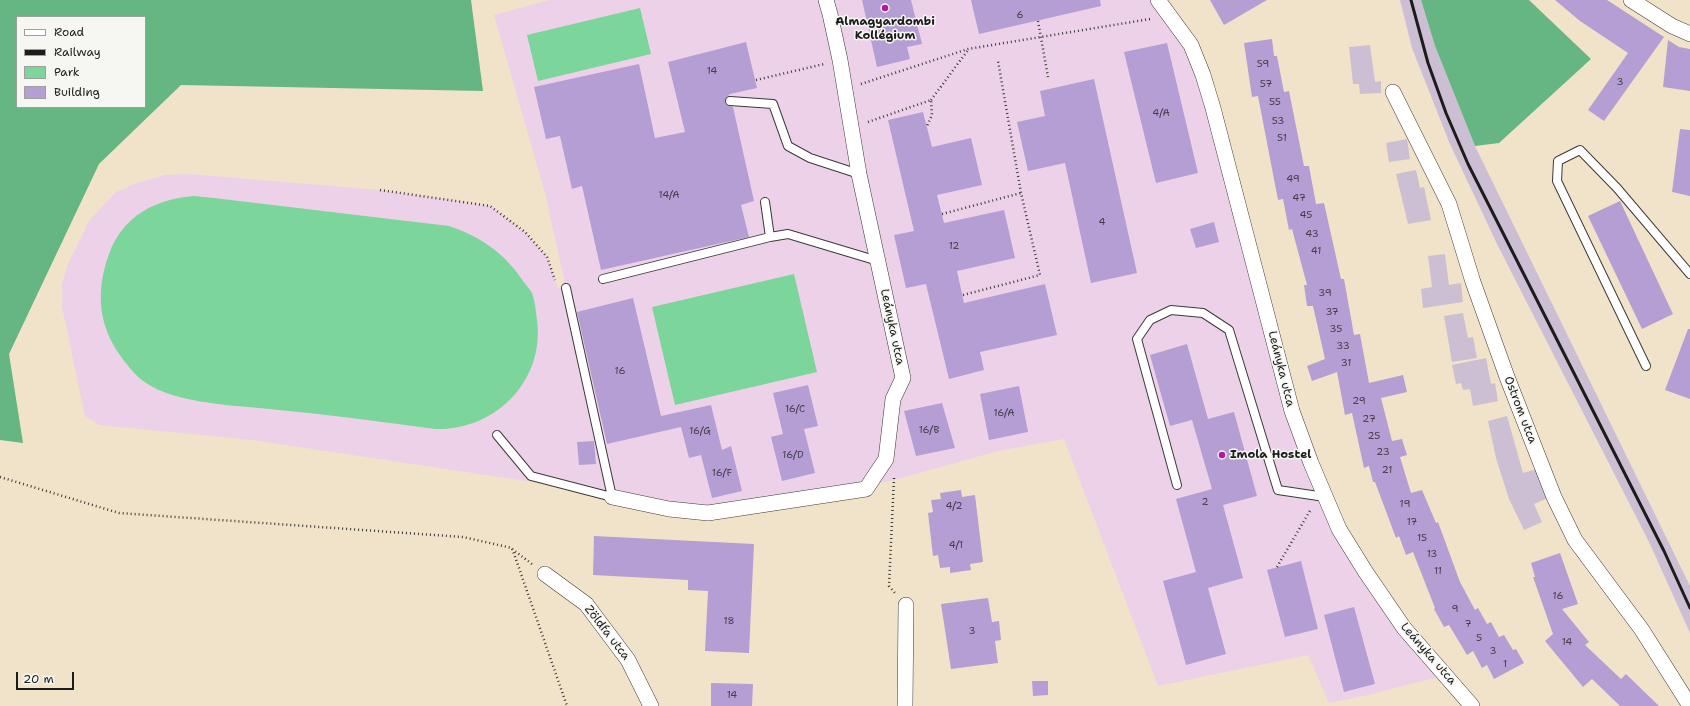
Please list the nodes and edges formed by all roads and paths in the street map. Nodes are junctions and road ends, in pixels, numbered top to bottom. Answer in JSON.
{"nodes":[{"id":1,"x":826,"y":0,"type":"edge"},
{"id":2,"x":1158,"y":0,"type":"edge"},
{"id":3,"x":1631,"y":0,"type":"edge"},
{"id":4,"x":1170,"y":16,"type":"junction"},
{"id":5,"x":1038,"y":21,"type":"dead end"},
{"id":6,"x":1690,"y":34,"type":"edge"},
{"id":7,"x":1041,"y":36,"type":"junction"},
{"id":8,"x":968,"y":49,"type":"junction"},
{"id":9,"x":840,"y":60,"type":"junction"},
{"id":10,"x":998,"y":61,"type":"dead end"},
{"id":11,"x":1048,"y":77,"type":"dead end"},
{"id":12,"x":756,"y":80,"type":"dead end"},
{"id":13,"x":846,"y":89,"type":"junction"},
{"id":14,"x":1393,"y":92,"type":"dead end"},
{"id":15,"x":931,"y":100,"type":"junction"},
{"id":16,"x":730,"y":101,"type":"dead end"},
{"id":17,"x":926,"y":126,"type":"dead end"},
{"id":18,"x":852,"y":128,"type":"junction"},
{"id":19,"x":859,"y":174,"type":"junction"},
{"id":20,"x":380,"y":190,"type":"dead end"},
{"id":21,"x":1021,"y":193,"type":"junction"},
{"id":22,"x":765,"y":202,"type":"dead end"},
{"id":23,"x":942,"y":214,"type":"dead end"},
{"id":24,"x":770,"y":237,"type":"junction"},
{"id":25,"x":878,"y":261,"type":"junction"},
{"id":26,"x":1690,"y":274,"type":"edge"},
{"id":27,"x":603,"y":279,"type":"dead end"},
{"id":28,"x":566,"y":288,"type":"joint"},
{"id":29,"x":963,"y":295,"type":"dead end"},
{"id":30,"x":1646,"y":366,"type":"dead end"},
{"id":31,"x":497,"y":435,"type":"dead end"},
{"id":32,"x":0,"y":477,"type":"edge"},
{"id":33,"x":894,"y":480,"type":"dead end"},
{"id":34,"x":1177,"y":485,"type":"dead end"},
{"id":35,"x":612,"y":496,"type":"junction"},
{"id":36,"x":1325,"y":497,"type":"junction"},
{"id":37,"x":512,"y":548,"type":"junction"},
{"id":38,"x":1278,"y":567,"type":"dead end"},
{"id":39,"x":545,"y":574,"type":"joint"},
{"id":40,"x":906,"y":605,"type":"joint"},
{"id":41,"x":567,"y":706,"type":"edge"},
{"id":42,"x":651,"y":706,"type":"edge"},
{"id":43,"x":905,"y":706,"type":"edge"},
{"id":44,"x":1472,"y":706,"type":"edge"},
{"id":45,"x":1690,"y":706,"type":"edge"}],
"edges":[{"from":1,"to":9,"type":"street","name":"Leányka utca"},
{"from":2,"to":4,"type":"street","name":"Leányka utca"},
{"from":3,"to":6,"type":"street"},
{"from":4,"to":7,"type":"path"},
{"from":4,"to":36,"type":"street","name":"Leányka utca"},
{"from":5,"to":7,"type":"path"},
{"from":7,"to":8,"type":"path"},
{"from":7,"to":11,"type":"path"},
{"from":8,"to":13,"type":"path"},
{"from":8,"to":15,"type":"path"},
{"from":9,"to":12,"type":"path"},
{"from":9,"to":13,"type":"street","name":"Leányka utca"},
{"from":10,"to":21,"type":"path"},
{"from":13,"to":18,"type":"street","name":"Leányka utca"},
{"from":14,"to":45,"type":"street","name":"Ostrom utca"},
{"from":15,"to":17,"type":"path"},
{"from":15,"to":18,"type":"path"},
{"from":16,"to":19,"type":"lane"},
{"from":18,"to":19,"type":"street","name":"Leányka utca"},
{"from":19,"to":25,"type":"street","name":"Leányka utca"},
{"from":20,"to":28,"type":"path"},
{"from":21,"to":23,"type":"path"},
{"from":21,"to":29,"type":"path"},
{"from":22,"to":24,"type":"lane"},
{"from":24,"to":25,"type":"lane"},
{"from":24,"to":27,"type":"lane"},
{"from":25,"to":35,"type":"street","name":"Leányka utca"},
{"from":26,"to":30,"type":"lane"},
{"from":28,"to":35,"type":"lane"},
{"from":31,"to":35,"type":"lane"},
{"from":32,"to":37,"type":"path"},
{"from":33,"to":40,"type":"path"},
{"from":34,"to":36,"type":"lane"},
{"from":36,"to":38,"type":"path"},
{"from":36,"to":44,"type":"street","name":"Leányka utca"},
{"from":37,"to":39,"type":"path"},
{"from":37,"to":41,"type":"path"},
{"from":39,"to":42,"type":"street","name":"Zöldfa utca"},
{"from":40,"to":43,"type":"street"}]}
